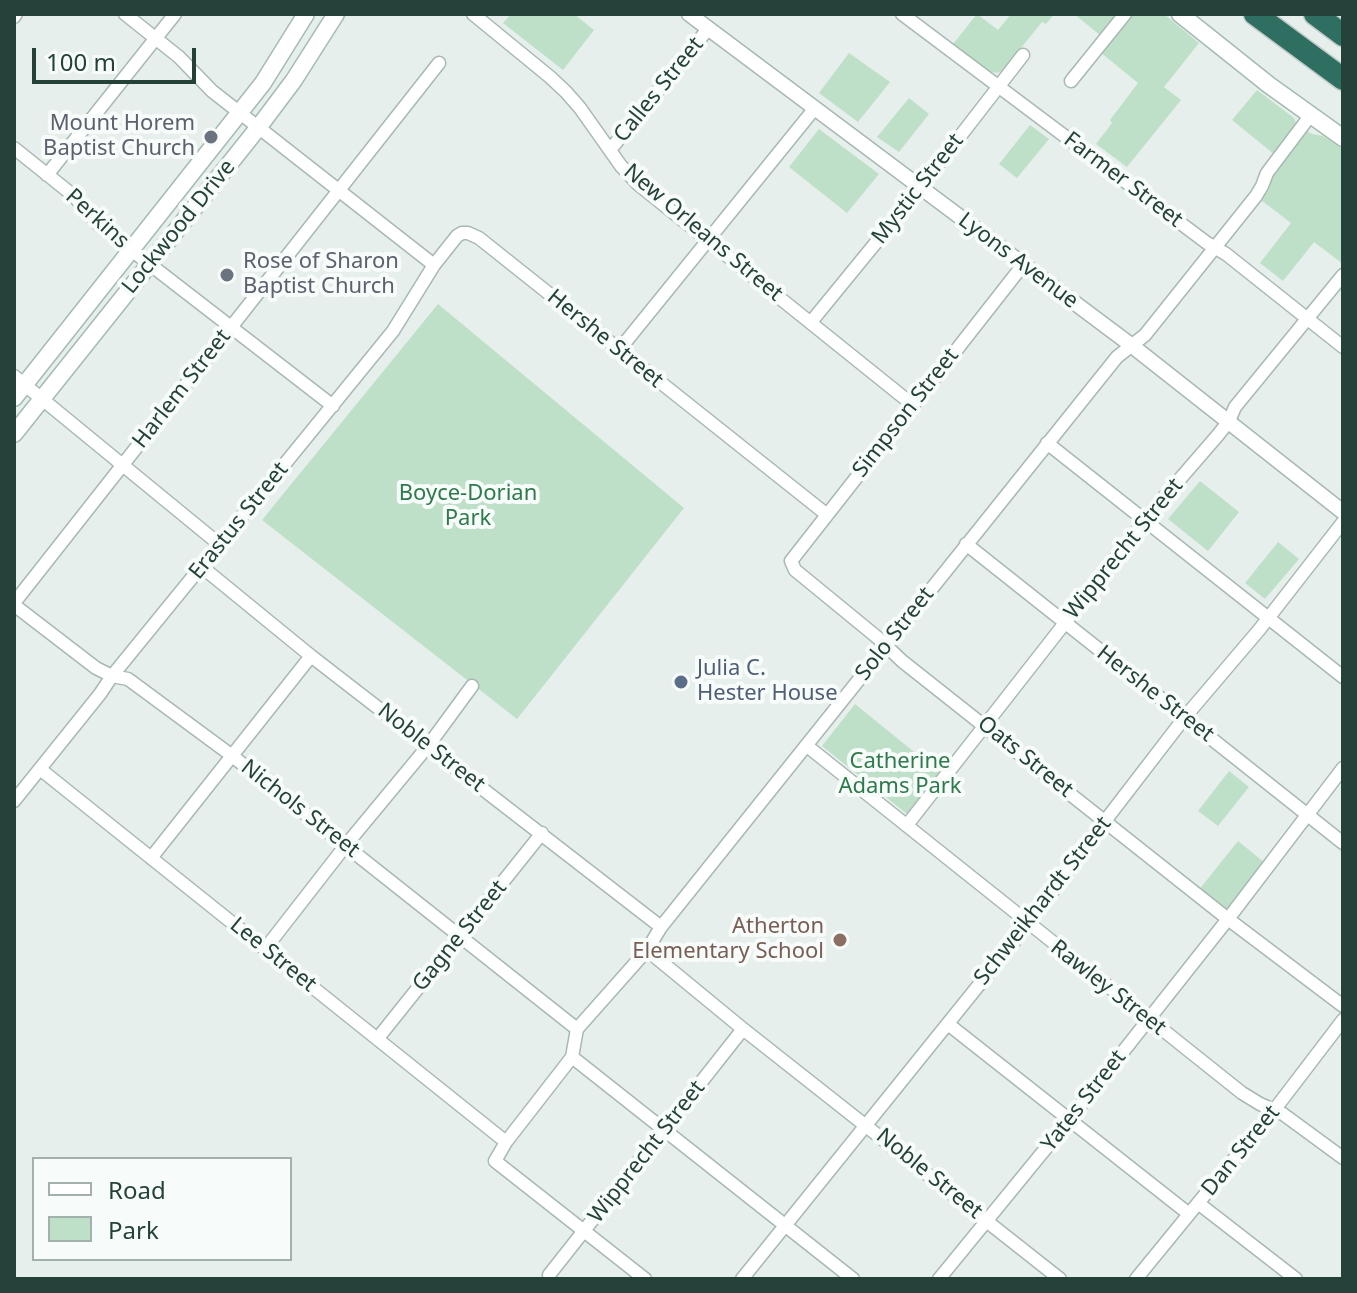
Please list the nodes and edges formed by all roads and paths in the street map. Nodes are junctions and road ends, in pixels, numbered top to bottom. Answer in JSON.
{"nodes":[{"id":1,"x":125,"y":14,"type":"edge"},
{"id":2,"x":175,"y":14,"type":"edge"},
{"id":3,"x":306,"y":14,"type":"edge"},
{"id":4,"x":336,"y":14,"type":"edge"},
{"id":5,"x":473,"y":14,"type":"edge"},
{"id":6,"x":689,"y":14,"type":"edge"},
{"id":7,"x":902,"y":14,"type":"edge"},
{"id":8,"x":1125,"y":14,"type":"edge"},
{"id":9,"x":1180,"y":14,"type":"edge"},
{"id":10,"x":1255,"y":14,"type":"edge"},
{"id":11,"x":1315,"y":14,"type":"edge"},
{"id":12,"x":708,"y":29,"type":"junction"},
{"id":13,"x":1343,"y":35,"type":"edge"},
{"id":14,"x":156,"y":39,"type":"junction"},
{"id":15,"x":1023,"y":55,"type":"dead end"},
{"id":16,"x":439,"y":63,"type":"dead end"},
{"id":17,"x":1343,"y":79,"type":"edge"},
{"id":18,"x":1071,"y":81,"type":"dead end"},
{"id":19,"x":999,"y":86,"type":"junction"},
{"id":20,"x":815,"y":108,"type":"junction"},
{"id":21,"x":240,"y":113,"type":"junction"},
{"id":22,"x":1310,"y":116,"type":"junction"},
{"id":23,"x":258,"y":128,"type":"junction"},
{"id":24,"x":1343,"y":138,"type":"edge"},
{"id":25,"x":14,"y":148,"type":"edge"},
{"id":26,"x":610,"y":150,"type":"junction"},
{"id":27,"x":47,"y":175,"type":"junction"},
{"id":28,"x":920,"y":187,"type":"junction"},
{"id":29,"x":338,"y":189,"type":"junction"},
{"id":30,"x":457,"y":236,"type":"joint"},
{"id":31,"x":709,"y":240,"type":"junction"},
{"id":32,"x":1215,"y":248,"type":"junction"},
{"id":33,"x":132,"y":250,"type":"junction"},
{"id":34,"x":150,"y":263,"type":"junction"},
{"id":35,"x":434,"y":265,"type":"junction"},
{"id":36,"x":1023,"y":265,"type":"junction"},
{"id":37,"x":1343,"y":275,"type":"edge"},
{"id":38,"x":1308,"y":319,"type":"junction"},
{"id":39,"x":811,"y":322,"type":"junction"},
{"id":40,"x":232,"y":326,"type":"junction"},
{"id":41,"x":1131,"y":345,"type":"junction"},
{"id":42,"x":1343,"y":347,"type":"edge"},
{"id":43,"x":619,"y":350,"type":"junction"},
{"id":44,"x":20,"y":380,"type":"edge"},
{"id":45,"x":14,"y":398,"type":"edge"},
{"id":46,"x":43,"y":398,"type":"junction"},
{"id":47,"x":913,"y":405,"type":"junction"},
{"id":48,"x":333,"y":406,"type":"junction"},
{"id":49,"x":1229,"y":421,"type":"junction"},
{"id":50,"x":14,"y":434,"type":"edge"},
{"id":51,"x":1047,"y":443,"type":"junction"},
{"id":52,"x":123,"y":465,"type":"junction"},
{"id":53,"x":1343,"y":512,"type":"edge"},
{"id":54,"x":826,"y":514,"type":"junction"},
{"id":55,"x":1145,"y":521,"type":"junction"},
{"id":56,"x":1343,"y":522,"type":"edge"},
{"id":57,"x":219,"y":544,"type":"junction"},
{"id":58,"x":966,"y":544,"type":"junction"},
{"id":59,"x":791,"y":561,"type":"joint"},
{"id":60,"x":202,"y":567,"type":"junction"},
{"id":61,"x":14,"y":604,"type":"edge"},
{"id":62,"x":1268,"y":618,"type":"junction"},
{"id":63,"x":1065,"y":623,"type":"junction"},
{"id":64,"x":886,"y":647,"type":"junction"},
{"id":65,"x":311,"y":656,"type":"junction"},
{"id":66,"x":112,"y":676,"type":"junction"},
{"id":67,"x":1343,"y":677,"type":"edge"},
{"id":68,"x":472,"y":686,"type":"dead end"},
{"id":69,"x":1185,"y":717,"type":"junction"},
{"id":70,"x":986,"y":726,"type":"junction"},
{"id":71,"x":428,"y":746,"type":"junction"},
{"id":72,"x":807,"y":746,"type":"junction"},
{"id":73,"x":231,"y":755,"type":"junction"},
{"id":74,"x":1343,"y":768,"type":"edge"},
{"id":75,"x":40,"y":769,"type":"junction"},
{"id":76,"x":14,"y":801,"type":"edge"},
{"id":77,"x":1307,"y":814,"type":"junction"},
{"id":78,"x":1105,"y":821,"type":"junction"},
{"id":79,"x":907,"y":825,"type":"junction"},
{"id":80,"x":542,"y":833,"type":"junction"},
{"id":81,"x":1343,"y":843,"type":"edge"},
{"id":82,"x":346,"y":845,"type":"junction"},
{"id":83,"x":151,"y":858,"type":"junction"},
{"id":84,"x":1228,"y":919,"type":"junction"},
{"id":85,"x":1028,"y":924,"type":"junction"},
{"id":86,"x":661,"y":927,"type":"junction"},
{"id":87,"x":459,"y":935,"type":"junction"},
{"id":88,"x":265,"y":949,"type":"junction"},
{"id":89,"x":647,"y":950,"type":"junction"},
{"id":90,"x":1343,"y":1006,"type":"edge"},
{"id":91,"x":1148,"y":1019,"type":"junction"},
{"id":92,"x":1343,"y":1020,"type":"edge"},
{"id":93,"x":948,"y":1024,"type":"junction"},
{"id":94,"x":577,"y":1029,"type":"junction"},
{"id":95,"x":743,"y":1029,"type":"junction"},
{"id":96,"x":378,"y":1038,"type":"junction"},
{"id":97,"x":572,"y":1057,"type":"junction"},
{"id":98,"x":1275,"y":1109,"type":"junction"},
{"id":99,"x":1069,"y":1120,"type":"junction"},
{"id":100,"x":866,"y":1125,"type":"junction"},
{"id":101,"x":664,"y":1131,"type":"junction"},
{"id":102,"x":506,"y":1142,"type":"junction"},
{"id":103,"x":1343,"y":1158,"type":"edge"},
{"id":104,"x":1198,"y":1203,"type":"junction"},
{"id":105,"x":1189,"y":1214,"type":"junction"},
{"id":106,"x":987,"y":1221,"type":"junction"},
{"id":107,"x":785,"y":1225,"type":"junction"},
{"id":108,"x":584,"y":1231,"type":"junction"},
{"id":109,"x":549,"y":1275,"type":"dead end"},
{"id":110,"x":645,"y":1279,"type":"edge"},
{"id":111,"x":742,"y":1279,"type":"edge"},
{"id":112,"x":853,"y":1279,"type":"edge"},
{"id":113,"x":939,"y":1279,"type":"edge"},
{"id":114,"x":1060,"y":1279,"type":"edge"},
{"id":115,"x":1136,"y":1279,"type":"edge"},
{"id":116,"x":1296,"y":1279,"type":"edge"}],
"edges":[{"from":1,"to":14,"type":"street"},
{"from":2,"to":14,"type":"street"},
{"from":3,"to":21,"type":"main road","name":"Lockwood Drive"},
{"from":4,"to":23,"type":"main road","name":"Lockwood Drive"},
{"from":5,"to":26,"type":"street","name":"New Orleans Street"},
{"from":6,"to":12,"type":"street","name":"Lyons Avenue"},
{"from":7,"to":19,"type":"street","name":"Farmer Street"},
{"from":8,"to":18,"type":"street"},
{"from":9,"to":22,"type":"main road"},
{"from":10,"to":17,"type":"highway"},
{"from":11,"to":13,"type":"highway"},
{"from":12,"to":20,"type":"street","name":"Lyons Avenue"},
{"from":12,"to":26,"type":"street","name":"Calles Street"},
{"from":14,"to":21,"type":"street"},
{"from":14,"to":27,"type":"street"},
{"from":15,"to":19,"type":"street","name":"Mystic Street"},
{"from":16,"to":29,"type":"street","name":"Harlem Street"},
{"from":19,"to":28,"type":"street","name":"Mystic Street"},
{"from":19,"to":32,"type":"street","name":"Farmer Street"},
{"from":20,"to":28,"type":"street","name":"Lyons Avenue"},
{"from":20,"to":31,"type":"street"},
{"from":21,"to":23,"type":"street"},
{"from":21,"to":33,"type":"main road","name":"Lockwood Drive"},
{"from":22,"to":24,"type":"main road"},
{"from":22,"to":32,"type":"street","name":"Solo Street"},
{"from":23,"to":29,"type":"street"},
{"from":23,"to":34,"type":"main road","name":"Lockwood Drive"},
{"from":25,"to":27,"type":"street","name":"Perkins"},
{"from":26,"to":31,"type":"street","name":"New Orleans Street"},
{"from":27,"to":33,"type":"street","name":"Perkins"},
{"from":28,"to":36,"type":"street","name":"Lyons Avenue"},
{"from":28,"to":39,"type":"street","name":"Mystic Street"},
{"from":29,"to":35,"type":"street"},
{"from":29,"to":40,"type":"street","name":"Harlem Street"},
{"from":30,"to":35,"type":"street","name":"Erastus Street"},
{"from":30,"to":43,"type":"street","name":"Hershe Street"},
{"from":31,"to":39,"type":"street","name":"New Orleans Street"},
{"from":31,"to":43,"type":"street"},
{"from":32,"to":38,"type":"street","name":"Farmer Street"},
{"from":32,"to":41,"type":"street","name":"Solo Street"},
{"from":33,"to":34,"type":"street","name":"Perkins"},
{"from":33,"to":44,"type":"main road","name":"Lockwood Drive"},
{"from":34,"to":40,"type":"street","name":"Perkins"},
{"from":34,"to":46,"type":"main road","name":"Lockwood Drive"},
{"from":35,"to":48,"type":"street","name":"Erastus Street"},
{"from":36,"to":41,"type":"street","name":"Lyons Avenue"},
{"from":36,"to":47,"type":"street","name":"Simpson Street"},
{"from":37,"to":38,"type":"street","name":"Wipprecht Street"},
{"from":38,"to":42,"type":"street","name":"Farmer Street"},
{"from":38,"to":49,"type":"street","name":"Wipprecht Street"},
{"from":39,"to":47,"type":"street","name":"New Orleans Street"},
{"from":40,"to":48,"type":"street","name":"Perkins"},
{"from":40,"to":52,"type":"street","name":"Harlem Street"},
{"from":41,"to":49,"type":"street","name":"Lyons Avenue"},
{"from":41,"to":51,"type":"street","name":"Solo Street"},
{"from":43,"to":54,"type":"street","name":"Hershe Street"},
{"from":44,"to":45,"type":"main road","name":"Lockwood Drive"},
{"from":44,"to":46,"type":"street"},
{"from":46,"to":50,"type":"main road","name":"Lockwood Drive"},
{"from":46,"to":52,"type":"street"},
{"from":47,"to":54,"type":"street","name":"Simpson Street"},
{"from":48,"to":57,"type":"street","name":"Erastus Street"},
{"from":49,"to":53,"type":"street","name":"Lyons Avenue"},
{"from":49,"to":55,"type":"street","name":"Wipprecht Street"},
{"from":51,"to":55,"type":"street"},
{"from":51,"to":58,"type":"street","name":"Solo Street"},
{"from":52,"to":57,"type":"street"},
{"from":52,"to":61,"type":"street","name":"Harlem Street"},
{"from":54,"to":59,"type":"street","name":"Simpson Street"},
{"from":55,"to":62,"type":"street"},
{"from":55,"to":63,"type":"street","name":"Wipprecht Street"},
{"from":56,"to":62,"type":"street","name":"Schweikhardt Street"},
{"from":57,"to":60,"type":"street","name":"Erastus Street"},
{"from":58,"to":63,"type":"street","name":"Hershe Street"},
{"from":58,"to":64,"type":"street","name":"Solo Street"},
{"from":59,"to":64,"type":"street","name":"Oats Street"},
{"from":60,"to":65,"type":"street","name":"Noble Street"},
{"from":60,"to":66,"type":"street","name":"Erastus Street"},
{"from":61,"to":66,"type":"street","name":"Nichols Street"},
{"from":62,"to":67,"type":"street"},
{"from":62,"to":69,"type":"street","name":"Schweikhardt Street"},
{"from":63,"to":69,"type":"street","name":"Hershe Street"},
{"from":63,"to":70,"type":"street","name":"Wipprecht Street"},
{"from":64,"to":70,"type":"street","name":"Oats Street"},
{"from":64,"to":72,"type":"street","name":"Solo Street"},
{"from":65,"to":71,"type":"street","name":"Noble Street"},
{"from":65,"to":73,"type":"street"},
{"from":66,"to":73,"type":"street","name":"Nichols Street"},
{"from":66,"to":75,"type":"street","name":"Erastus Street"},
{"from":68,"to":71,"type":"street"},
{"from":69,"to":77,"type":"street","name":"Hershe Street"},
{"from":69,"to":78,"type":"street","name":"Schweikhardt Street"},
{"from":70,"to":78,"type":"street","name":"Oats Street"},
{"from":70,"to":79,"type":"street","name":"Wipprecht Street"},
{"from":71,"to":80,"type":"street","name":"Noble Street"},
{"from":71,"to":82,"type":"street"},
{"from":72,"to":79,"type":"street","name":"Rawley Street"},
{"from":72,"to":86,"type":"street","name":"Solo Street"},
{"from":73,"to":82,"type":"street","name":"Nichols Street"},
{"from":73,"to":83,"type":"street"},
{"from":74,"to":77,"type":"street","name":"Yates Street"},
{"from":75,"to":76,"type":"street","name":"Erastus Street"},
{"from":75,"to":83,"type":"street","name":"Lee Street"},
{"from":77,"to":81,"type":"street","name":"Hershe Street"},
{"from":77,"to":84,"type":"street","name":"Yates Street"},
{"from":78,"to":84,"type":"street","name":"Oats Street"},
{"from":78,"to":85,"type":"street","name":"Schweikhardt Street"},
{"from":79,"to":85,"type":"street","name":"Rawley Street"},
{"from":80,"to":86,"type":"street","name":"Noble Street"},
{"from":80,"to":87,"type":"street","name":"Gagne Street"},
{"from":82,"to":87,"type":"street","name":"Nichols Street"},
{"from":82,"to":88,"type":"street"},
{"from":83,"to":88,"type":"street","name":"Lee Street"},
{"from":84,"to":90,"type":"street","name":"Oats Street"},
{"from":84,"to":91,"type":"street","name":"Yates Street"},
{"from":85,"to":91,"type":"street","name":"Rawley Street"},
{"from":85,"to":93,"type":"street","name":"Schweikhardt Street"},
{"from":86,"to":89,"type":"street","name":"Solo Street"},
{"from":87,"to":94,"type":"street","name":"Nichols Street"},
{"from":87,"to":96,"type":"street","name":"Gagne Street"},
{"from":88,"to":96,"type":"street","name":"Lee Street"},
{"from":89,"to":94,"type":"street","name":"Solo Street"},
{"from":89,"to":95,"type":"street","name":"Noble Street"},
{"from":91,"to":98,"type":"street","name":"Rawley Street"},
{"from":91,"to":99,"type":"street","name":"Yates Street"},
{"from":92,"to":98,"type":"street","name":"Dan Street"},
{"from":93,"to":99,"type":"street"},
{"from":93,"to":100,"type":"street","name":"Schweikhardt Street"},
{"from":94,"to":97,"type":"street"},
{"from":95,"to":100,"type":"street","name":"Noble Street"},
{"from":95,"to":101,"type":"street","name":"Wipprecht Street"},
{"from":96,"to":102,"type":"street","name":"Lee Street"},
{"from":97,"to":101,"type":"street"},
{"from":97,"to":102,"type":"street"},
{"from":98,"to":103,"type":"street","name":"Rawley Street"},
{"from":98,"to":104,"type":"street","name":"Dan Street"},
{"from":99,"to":105,"type":"street"},
{"from":99,"to":106,"type":"street","name":"Yates Street"},
{"from":100,"to":106,"type":"street","name":"Noble Street"},
{"from":100,"to":107,"type":"street","name":"Schweikhardt Street"},
{"from":101,"to":107,"type":"street"},
{"from":101,"to":108,"type":"street","name":"Wipprecht Street"},
{"from":102,"to":108,"type":"street"},
{"from":104,"to":105,"type":"street","name":"Dan Street"},
{"from":104,"to":116,"type":"street"},
{"from":105,"to":115,"type":"street","name":"Dan Street"},
{"from":106,"to":113,"type":"street","name":"Yates Street"},
{"from":106,"to":114,"type":"street","name":"Noble Street"},
{"from":107,"to":111,"type":"street","name":"Schweikhardt Street"},
{"from":107,"to":112,"type":"street"},
{"from":108,"to":109,"type":"street","name":"Wipprecht Street"},
{"from":108,"to":110,"type":"street"}]}
